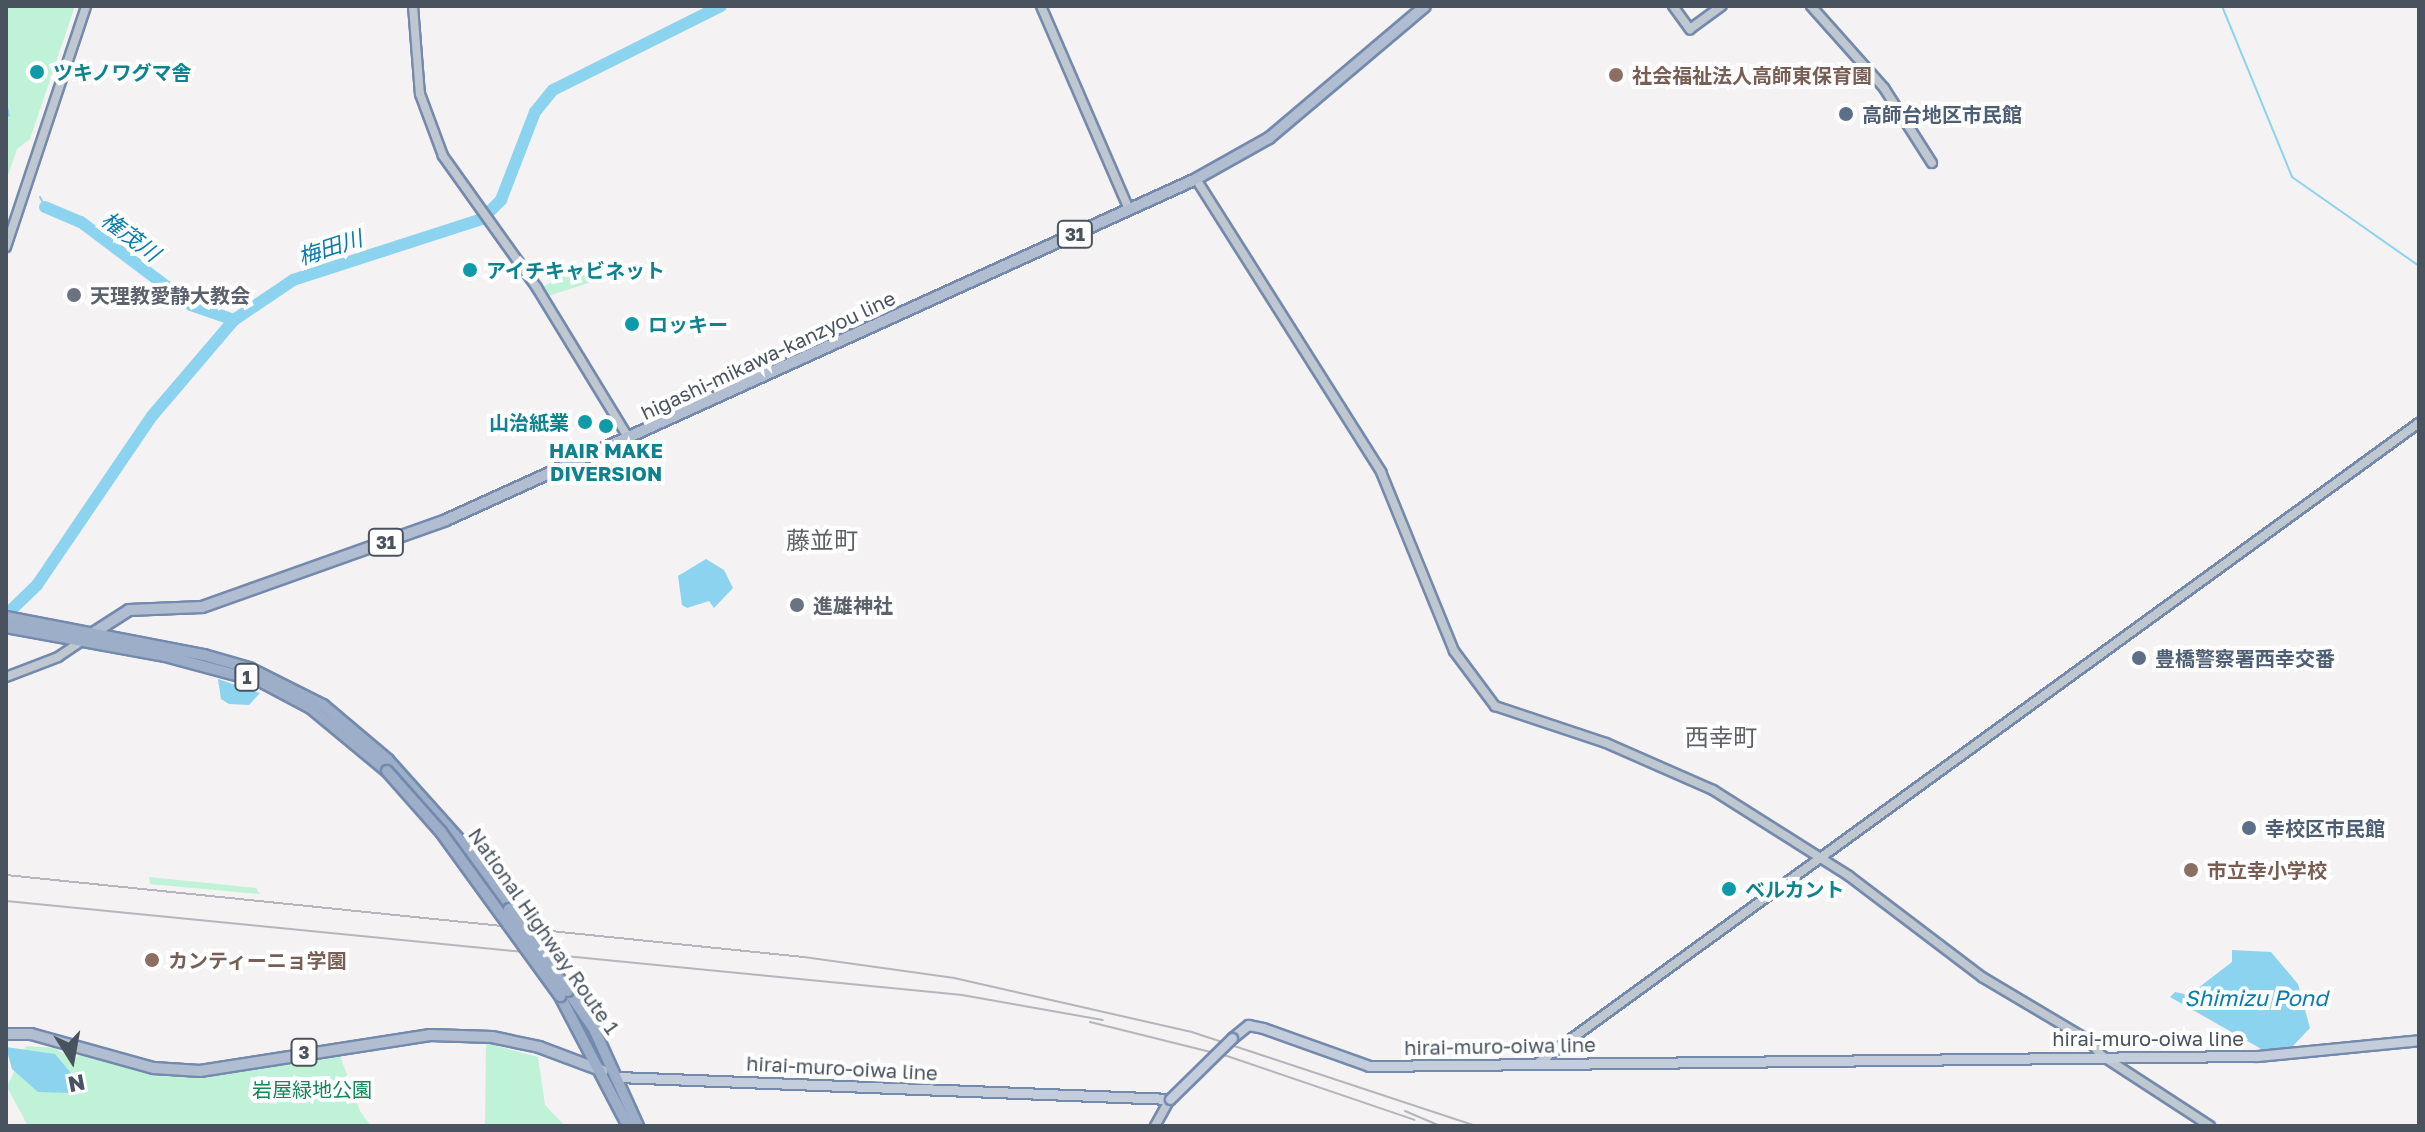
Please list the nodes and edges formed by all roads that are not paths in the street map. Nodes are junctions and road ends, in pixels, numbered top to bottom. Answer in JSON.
{"nodes":[{"id":1,"x":86,"y":6,"type":"edge"},
{"id":2,"x":413,"y":6,"type":"edge"},
{"id":3,"x":1041,"y":6,"type":"edge"},
{"id":4,"x":1425,"y":6,"type":"edge"},
{"id":5,"x":1673,"y":6,"type":"edge"},
{"id":6,"x":1722,"y":6,"type":"edge"},
{"id":7,"x":1811,"y":6,"type":"edge"},
{"id":8,"x":1932,"y":163,"type":"dead end"},
{"id":9,"x":1196,"y":179,"type":"junction"},
{"id":10,"x":1129,"y":209,"type":"junction"},
{"id":11,"x":6,"y":247,"type":"edge"},
{"id":12,"x":2419,"y":423,"type":"edge"},
{"id":13,"x":629,"y":439,"type":"junction"},
{"id":14,"x":6,"y":617,"type":"edge"},
{"id":15,"x":9,"y":628,"type":"edge"},
{"id":16,"x":94,"y":632,"type":"junction"},
{"id":17,"x":82,"y":641,"type":"junction"},
{"id":18,"x":6,"y":677,"type":"edge"},
{"id":19,"x":388,"y":765,"type":"junction"},
{"id":20,"x":1822,"y":859,"type":"junction"},
{"id":21,"x":564,"y":994,"type":"junction"},
{"id":22,"x":6,"y":1034,"type":"edge"},
{"id":23,"x":2419,"y":1040,"type":"edge"},
{"id":24,"x":2101,"y":1055,"type":"junction"},
{"id":25,"x":1538,"y":1063,"type":"junction"},
{"id":26,"x":602,"y":1071,"type":"junction"},
{"id":27,"x":618,"y":1077,"type":"junction"},
{"id":28,"x":1170,"y":1099,"type":"junction"},
{"id":29,"x":628,"y":1126,"type":"edge"},
{"id":30,"x":638,"y":1126,"type":"edge"},
{"id":31,"x":1155,"y":1126,"type":"edge"},
{"id":32,"x":2210,"y":1126,"type":"edge"}],
"edges":[{"from":1,"to":11,"type":"street"},
{"from":2,"to":13,"type":"street"},
{"from":3,"to":10,"type":"street"},
{"from":4,"to":9,"type":"main road","name":"higashi-mikawa-kanzyou line","number":"31"},
{"from":5,"to":6,"type":"street"},
{"from":7,"to":8,"type":"street"},
{"from":9,"to":10,"type":"main road","name":"higashi-mikawa-kanzyou line","number":"31"},
{"from":9,"to":20,"type":"street"},
{"from":10,"to":13,"type":"main road","name":"higashi-mikawa-kanzyou line","number":"31"},
{"from":12,"to":20,"type":"street"},
{"from":13,"to":16,"type":"main road","name":"higashi-mikawa-kanzyou line","number":"31"},
{"from":14,"to":16,"type":"highway","name":"National Highway Route 1","number":"1"},
{"from":15,"to":17,"type":"highway","name":"National Highway Route 1","number":"1"},
{"from":16,"to":17,"type":"main road","name":"higashi-mikawa-kanzyou line","number":"31"},
{"from":16,"to":19,"type":"highway","name":"National Highway Route 1","number":"1"},
{"from":17,"to":18,"type":"street"},
{"from":17,"to":19,"type":"highway","name":"National Highway Route 1","number":"1"},
{"from":19,"to":21,"type":"highway","name":"National Highway Route 1","number":"1","bridge":true},
{"from":20,"to":24,"type":"street"},
{"from":20,"to":25,"type":"street"},
{"from":21,"to":26,"type":"highway","name":"National Highway Route 1","number":"1"},
{"from":21,"to":27,"type":"highway","name":"National Highway Route 1","number":"1"},
{"from":22,"to":26,"type":"main road","number":"3"},
{"from":23,"to":24,"type":"main road","name":"hirai-muro-oiwa line"},
{"from":24,"to":25,"type":"main road","name":"hirai-muro-oiwa line"},
{"from":24,"to":32,"type":"street"},
{"from":25,"to":28,"type":"main road","name":"hirai-muro-oiwa line","bridge":true},
{"from":26,"to":27,"type":"main road","number":"3"},
{"from":26,"to":29,"type":"highway","name":"National Highway Route 1","number":"1"},
{"from":27,"to":28,"type":"main road","name":"hirai-muro-oiwa line"},
{"from":27,"to":30,"type":"highway","name":"National Highway Route 1","number":"1"},
{"from":28,"to":31,"type":"street"}]}
